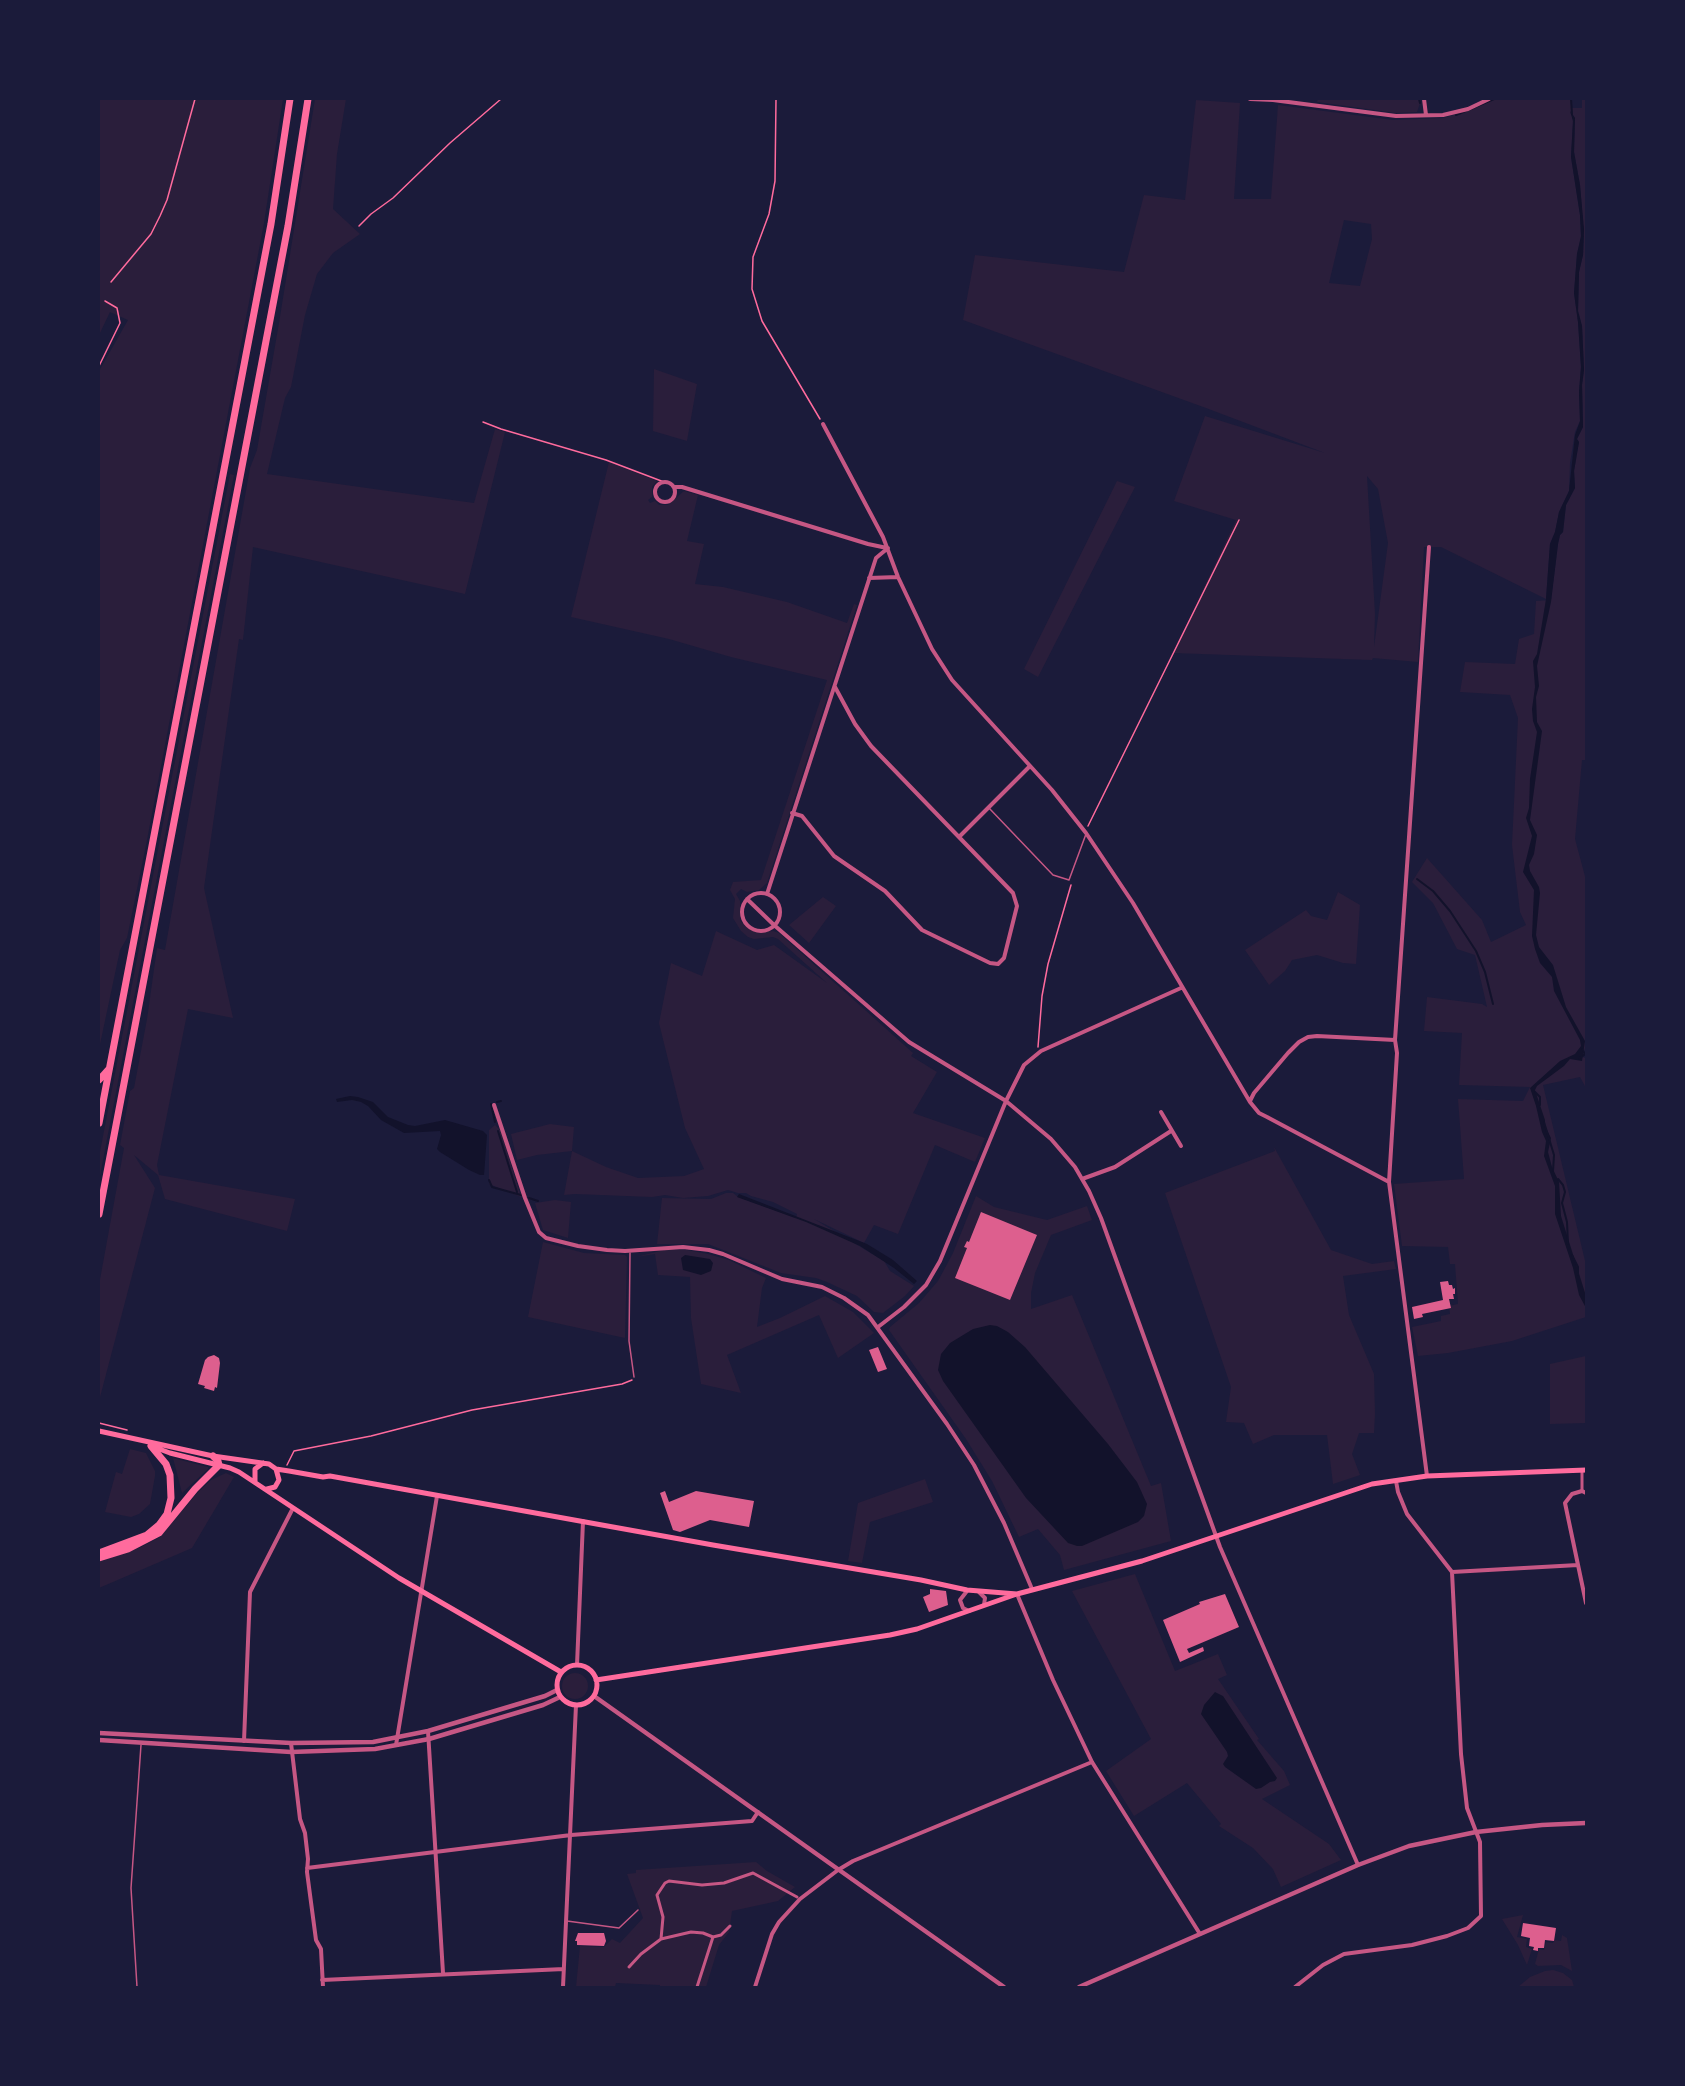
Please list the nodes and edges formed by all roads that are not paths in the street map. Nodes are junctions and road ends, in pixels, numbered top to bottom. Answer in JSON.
{"nodes":[{"id":1,"x":291,"y":99,"type":"edge"},
{"id":2,"x":308,"y":99,"type":"edge"},
{"id":3,"x":1250,"y":99,"type":"edge"},
{"id":4,"x":1424,"y":99,"type":"edge"},
{"id":5,"x":1489,"y":99,"type":"edge"},
{"id":6,"x":1426,"y":115,"type":"junction"},
{"id":7,"x":823,"y":424,"type":"road end"},
{"id":8,"x":674,"y":487,"type":"junction"},
{"id":9,"x":1429,"y":547,"type":"dead end"},
{"id":10,"x":888,"y":548,"type":"junction"},
{"id":11,"x":869,"y":578,"type":"junction"},
{"id":12,"x":898,"y":578,"type":"junction"},
{"id":13,"x":835,"y":687,"type":"junction"},
{"id":14,"x":1030,"y":766,"type":"junction"},
{"id":15,"x":989,"y":808,"type":"junction"},
{"id":16,"x":792,"y":813,"type":"junction"},
{"id":17,"x":1086,"y":833,"type":"junction"},
{"id":18,"x":958,"y":837,"type":"junction"},
{"id":19,"x":767,"y":894,"type":"junction"},
{"id":20,"x":747,"y":898,"type":"junction"},
{"id":21,"x":774,"y":925,"type":"junction"},
{"id":22,"x":1181,"y":988,"type":"junction"},
{"id":23,"x":1395,"y":1040,"type":"junction"},
{"id":24,"x":110,"y":1068,"type":"junction"},
{"id":25,"x":99,"y":1080,"type":"edge"},
{"id":26,"x":1006,"y":1101,"type":"junction"},
{"id":27,"x":1250,"y":1102,"type":"junction"},
{"id":28,"x":494,"y":1104,"type":"dead end"},
{"id":29,"x":1161,"y":1112,"type":"dead end"},
{"id":30,"x":99,"y":1123,"type":"edge"},
{"id":31,"x":1171,"y":1131,"type":"junction"},
{"id":32,"x":1181,"y":1146,"type":"dead end"},
{"id":33,"x":1082,"y":1179,"type":"junction"},
{"id":34,"x":1389,"y":1182,"type":"junction"},
{"id":35,"x":99,"y":1214,"type":"edge"},
{"id":36,"x":630,"y":1251,"type":"junction"},
{"id":37,"x":878,"y":1327,"type":"junction"},
{"id":38,"x":634,"y":1377,"type":"road end"},
{"id":39,"x":99,"y":1431,"type":"edge"},
{"id":40,"x":127,"y":1438,"type":"junction"},
{"id":41,"x":152,"y":1446,"type":"junction"},
{"id":42,"x":213,"y":1456,"type":"junction"},
{"id":43,"x":263,"y":1463,"type":"junction"},
{"id":44,"x":219,"y":1465,"type":"junction"},
{"id":45,"x":276,"y":1469,"type":"junction"},
{"id":46,"x":1584,"y":1470,"type":"edge"},
{"id":47,"x":1427,"y":1476,"type":"junction"},
{"id":48,"x":1396,"y":1481,"type":"junction"},
{"id":49,"x":255,"y":1482,"type":"junction"},
{"id":50,"x":267,"y":1490,"type":"junction"},
{"id":51,"x":1584,"y":1492,"type":"edge"},
{"id":52,"x":437,"y":1496,"type":"junction"},
{"id":53,"x":293,"y":1508,"type":"junction"},
{"id":54,"x":583,"y":1520,"type":"junction"},
{"id":55,"x":1216,"y":1537,"type":"junction"},
{"id":56,"x":99,"y":1553,"type":"edge"},
{"id":57,"x":99,"y":1558,"type":"edge"},
{"id":58,"x":1578,"y":1565,"type":"junction"},
{"id":59,"x":1452,"y":1572,"type":"junction"},
{"id":60,"x":1032,"y":1589,"type":"junction"},
{"id":61,"x":967,"y":1590,"type":"junction"},
{"id":62,"x":421,"y":1591,"type":"junction"},
{"id":63,"x":979,"y":1592,"type":"junction"},
{"id":64,"x":1017,"y":1594,"type":"junction"},
{"id":65,"x":1586,"y":1604,"type":"edge"},
{"id":66,"x":984,"y":1605,"type":"junction"},
{"id":67,"x":969,"y":1611,"type":"junction"},
{"id":68,"x":577,"y":1665,"type":"junction"},
{"id":69,"x":561,"y":1672,"type":"junction"},
{"id":70,"x":596,"y":1680,"type":"junction"},
{"id":71,"x":557,"y":1690,"type":"junction"},
{"id":72,"x":594,"y":1696,"type":"junction"},
{"id":73,"x":560,"y":1697,"type":"junction"},
{"id":74,"x":576,"y":1705,"type":"junction"},
{"id":75,"x":428,"y":1731,"type":"junction"},
{"id":76,"x":99,"y":1733,"type":"edge"},
{"id":77,"x":397,"y":1738,"type":"junction"},
{"id":78,"x":429,"y":1739,"type":"junction"},
{"id":79,"x":99,"y":1740,"type":"edge"},
{"id":80,"x":141,"y":1742,"type":"junction"},
{"id":81,"x":244,"y":1742,"type":"junction"},
{"id":82,"x":291,"y":1743,"type":"junction"},
{"id":83,"x":396,"y":1746,"type":"junction"},
{"id":84,"x":291,"y":1752,"type":"junction"},
{"id":85,"x":1092,"y":1762,"type":"junction"},
{"id":86,"x":758,"y":1812,"type":"junction"},
{"id":87,"x":1586,"y":1824,"type":"edge"},
{"id":88,"x":1476,"y":1832,"type":"junction"},
{"id":89,"x":571,"y":1835,"type":"junction"},
{"id":90,"x":436,"y":1851,"type":"junction"},
{"id":91,"x":1358,"y":1865,"type":"junction"},
{"id":92,"x":307,"y":1868,"type":"junction"},
{"id":93,"x":838,"y":1870,"type":"junction"},
{"id":94,"x":797,"y":1897,"type":"dead end"},
{"id":95,"x":638,"y":1910,"type":"dead end"},
{"id":96,"x":567,"y":1921,"type":"junction"},
{"id":97,"x":730,"y":1926,"type":"dead end"},
{"id":98,"x":1200,"y":1934,"type":"junction"},
{"id":99,"x":712,"y":1937,"type":"junction"},
{"id":100,"x":661,"y":1939,"type":"junction"},
{"id":101,"x":629,"y":1967,"type":"dead end"},
{"id":102,"x":564,"y":1969,"type":"junction"},
{"id":103,"x":443,"y":1973,"type":"junction"},
{"id":104,"x":322,"y":1980,"type":"junction"},
{"id":105,"x":137,"y":1987,"type":"edge"},
{"id":106,"x":323,"y":1987,"type":"edge"},
{"id":107,"x":563,"y":1987,"type":"edge"},
{"id":108,"x":698,"y":1987,"type":"edge"},
{"id":109,"x":755,"y":1987,"type":"edge"},
{"id":110,"x":1004,"y":1987,"type":"edge"},
{"id":111,"x":1079,"y":1987,"type":"edge"},
{"id":112,"x":1295,"y":1987,"type":"edge"}],
"edges":[{"from":1,"to":24,"type":"highway"},
{"from":2,"to":35,"type":"highway"},
{"from":3,"to":6,"type":"street"},
{"from":4,"to":6,"type":"street"},
{"from":5,"to":6,"type":"street"},
{"from":7,"to":10,"type":"street"},
{"from":8,"to":8,"type":"street"},
{"from":8,"to":10,"type":"street"},
{"from":9,"to":23,"type":"street"},
{"from":10,"to":11,"type":"street"},
{"from":10,"to":12,"type":"street"},
{"from":11,"to":12,"type":"street"},
{"from":11,"to":13,"type":"street"},
{"from":12,"to":14,"type":"street"},
{"from":13,"to":16,"type":"street"},
{"from":13,"to":18,"type":"street"},
{"from":14,"to":15,"type":"street"},
{"from":14,"to":17,"type":"street"},
{"from":15,"to":17,"type":"lane"},
{"from":15,"to":18,"type":"street"},
{"from":16,"to":18,"type":"street"},
{"from":16,"to":19,"type":"street"},
{"from":17,"to":22,"type":"street"},
{"from":19,"to":20,"type":"street"},
{"from":19,"to":21,"type":"street"},
{"from":20,"to":21,"type":"street"},
{"from":20,"to":21,"type":"street"},
{"from":21,"to":26,"type":"street"},
{"from":22,"to":26,"type":"street"},
{"from":22,"to":27,"type":"street"},
{"from":23,"to":27,"type":"street"},
{"from":23,"to":34,"type":"street"},
{"from":24,"to":25,"type":"highway"},
{"from":24,"to":30,"type":"highway"},
{"from":26,"to":33,"type":"street"},
{"from":26,"to":37,"type":"street"},
{"from":27,"to":34,"type":"street"},
{"from":28,"to":36,"type":"street"},
{"from":29,"to":31,"type":"street"},
{"from":31,"to":32,"type":"street"},
{"from":31,"to":33,"type":"street"},
{"from":33,"to":55,"type":"street"},
{"from":34,"to":47,"type":"street"},
{"from":36,"to":37,"type":"street"},
{"from":36,"to":38,"type":"lane"},
{"from":37,"to":60,"type":"street"},
{"from":39,"to":40,"type":"main road"},
{"from":40,"to":41,"type":"main road"},
{"from":40,"to":42,"type":"main road"},
{"from":41,"to":44,"type":"main road"},
{"from":41,"to":56,"type":"highway"},
{"from":42,"to":43,"type":"main road"},
{"from":42,"to":44,"type":"highway"},
{"from":43,"to":45,"type":"main road"},
{"from":43,"to":49,"type":"main road"},
{"from":44,"to":49,"type":"main road"},
{"from":44,"to":57,"type":"highway"},
{"from":45,"to":50,"type":"main road"},
{"from":45,"to":52,"type":"main road"},
{"from":46,"to":47,"type":"main road"},
{"from":46,"to":51,"type":"street"},
{"from":47,"to":48,"type":"main road"},
{"from":48,"to":55,"type":"main road"},
{"from":48,"to":59,"type":"street"},
{"from":49,"to":50,"type":"main road"},
{"from":50,"to":53,"type":"main road"},
{"from":51,"to":58,"type":"street"},
{"from":52,"to":54,"type":"main road"},
{"from":52,"to":62,"type":"street"},
{"from":53,"to":62,"type":"main road"},
{"from":53,"to":81,"type":"street"},
{"from":54,"to":61,"type":"main road"},
{"from":54,"to":68,"type":"street"},
{"from":55,"to":60,"type":"main road"},
{"from":55,"to":91,"type":"street"},
{"from":58,"to":59,"type":"street"},
{"from":58,"to":65,"type":"street"},
{"from":59,"to":88,"type":"street"},
{"from":60,"to":64,"type":"main road"},
{"from":61,"to":63,"type":"main road"},
{"from":61,"to":67,"type":"street"},
{"from":62,"to":69,"type":"main road"},
{"from":62,"to":77,"type":"street"},
{"from":63,"to":64,"type":"main road"},
{"from":63,"to":66,"type":"street"},
{"from":64,"to":66,"type":"main road"},
{"from":64,"to":85,"type":"street"},
{"from":66,"to":67,"type":"main road"},
{"from":67,"to":70,"type":"main road"},
{"from":68,"to":69,"type":"main road"},
{"from":68,"to":70,"type":"main road"},
{"from":69,"to":71,"type":"main road"},
{"from":70,"to":72,"type":"main road"},
{"from":71,"to":73,"type":"main road"},
{"from":71,"to":75,"type":"street"},
{"from":72,"to":74,"type":"main road"},
{"from":72,"to":86,"type":"street"},
{"from":73,"to":74,"type":"main road"},
{"from":73,"to":78,"type":"street"},
{"from":74,"to":89,"type":"street"},
{"from":75,"to":77,"type":"street"},
{"from":75,"to":78,"type":"street"},
{"from":76,"to":81,"type":"street"},
{"from":77,"to":82,"type":"street"},
{"from":77,"to":83,"type":"street"},
{"from":78,"to":83,"type":"street"},
{"from":78,"to":90,"type":"street"},
{"from":79,"to":80,"type":"street"},
{"from":80,"to":84,"type":"street"},
{"from":80,"to":105,"type":"lane"},
{"from":81,"to":82,"type":"street"},
{"from":82,"to":84,"type":"street"},
{"from":83,"to":84,"type":"street"},
{"from":84,"to":92,"type":"street"},
{"from":85,"to":93,"type":"street"},
{"from":85,"to":98,"type":"street"},
{"from":86,"to":89,"type":"street"},
{"from":86,"to":93,"type":"street"},
{"from":87,"to":88,"type":"street"},
{"from":88,"to":91,"type":"street"},
{"from":88,"to":112,"type":"street"},
{"from":89,"to":90,"type":"street"},
{"from":89,"to":96,"type":"street"},
{"from":90,"to":92,"type":"street"},
{"from":90,"to":103,"type":"street"},
{"from":91,"to":98,"type":"street"},
{"from":92,"to":104,"type":"street"},
{"from":93,"to":109,"type":"street"},
{"from":93,"to":110,"type":"street"},
{"from":94,"to":100,"type":"street"},
{"from":95,"to":96,"type":"lane"},
{"from":96,"to":102,"type":"street"},
{"from":97,"to":99,"type":"street"},
{"from":98,"to":111,"type":"street"},
{"from":99,"to":100,"type":"street"},
{"from":99,"to":108,"type":"street"},
{"from":100,"to":101,"type":"street"},
{"from":102,"to":103,"type":"street"},
{"from":102,"to":107,"type":"street"},
{"from":103,"to":104,"type":"street"},
{"from":104,"to":106,"type":"street"}]}
